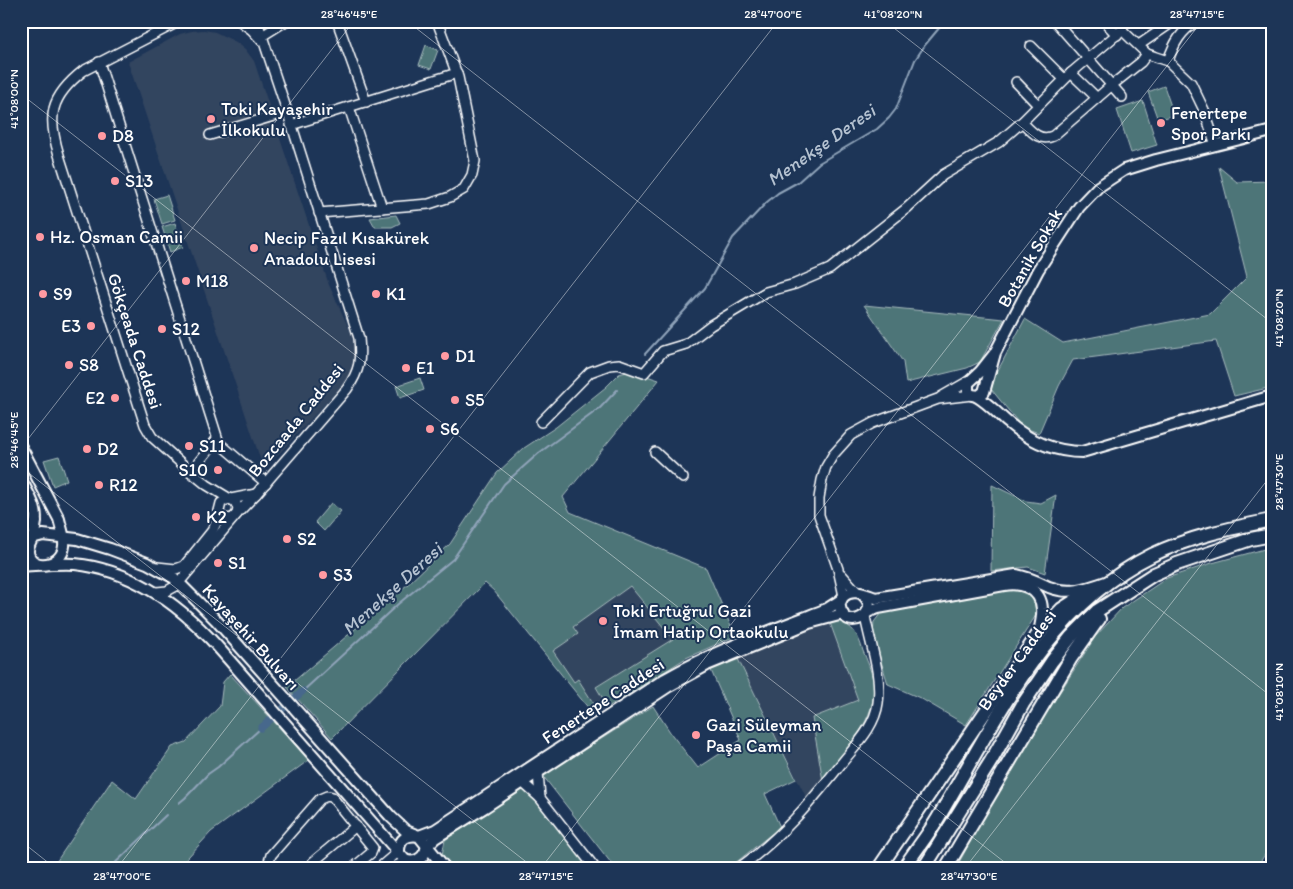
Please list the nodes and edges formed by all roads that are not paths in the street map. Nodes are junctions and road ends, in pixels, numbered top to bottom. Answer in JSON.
{"nodes":[{"id":1,"x":180,"y":21,"type":"edge"},
{"id":2,"x":240,"y":21,"type":"edge"},
{"id":3,"x":256,"y":21,"type":"edge"},
{"id":4,"x":286,"y":21,"type":"edge"},
{"id":5,"x":337,"y":21,"type":"edge"},
{"id":6,"x":437,"y":21,"type":"edge"},
{"id":7,"x":1055,"y":21,"type":"edge"},
{"id":8,"x":1104,"y":21,"type":"edge"},
{"id":9,"x":1174,"y":21,"type":"edge"},
{"id":10,"x":1197,"y":21,"type":"edge"},
{"id":11,"x":1121,"y":29,"type":"edge"},
{"id":12,"x":263,"y":40,"type":"junction"},
{"id":13,"x":1139,"y":45,"type":"junction"},
{"id":14,"x":1031,"y":46,"type":"dead end"},
{"id":15,"x":1148,"y":54,"type":"junction"},
{"id":16,"x":1089,"y":57,"type":"junction"},
{"id":17,"x":99,"y":62,"type":"junction"},
{"id":18,"x":1168,"y":62,"type":"junction"},
{"id":19,"x":457,"y":74,"type":"junction"},
{"id":20,"x":1067,"y":76,"type":"junction"},
{"id":21,"x":1016,"y":82,"type":"dead end"},
{"id":22,"x":1112,"y":85,"type":"junction"},
{"id":23,"x":1122,"y":97,"type":"dead end"},
{"id":24,"x":1097,"y":98,"type":"junction"},
{"id":25,"x":366,"y":102,"type":"junction"},
{"id":26,"x":1038,"y":105,"type":"junction"},
{"id":27,"x":349,"y":107,"type":"junction"},
{"id":28,"x":287,"y":112,"type":"junction"},
{"id":29,"x":1022,"y":122,"type":"junction"},
{"id":30,"x":291,"y":126,"type":"junction"},
{"id":31,"x":1272,"y":131,"type":"edge"},
{"id":32,"x":210,"y":135,"type":"dead end"},
{"id":33,"x":1216,"y":145,"type":"junction"},
{"id":34,"x":382,"y":208,"type":"junction"},
{"id":35,"x":319,"y":213,"type":"junction"},
{"id":36,"x":996,"y":353,"type":"junction"},
{"id":37,"x":970,"y":380,"type":"junction"},
{"id":38,"x":985,"y":388,"type":"junction"},
{"id":39,"x":974,"y":396,"type":"junction"},
{"id":40,"x":1272,"y":396,"type":"edge"},
{"id":41,"x":938,"y":399,"type":"junction"},
{"id":42,"x":998,"y":414,"type":"junction"},
{"id":43,"x":541,"y":422,"type":"dead end"},
{"id":44,"x":217,"y":439,"type":"junction"},
{"id":45,"x":21,"y":447,"type":"edge"},
{"id":46,"x":655,"y":452,"type":"dead end"},
{"id":47,"x":191,"y":472,"type":"junction"},
{"id":48,"x":683,"y":478,"type":"dead end"},
{"id":49,"x":21,"y":480,"type":"edge"},
{"id":50,"x":266,"y":483,"type":"junction"},
{"id":51,"x":256,"y":494,"type":"junction"},
{"id":52,"x":229,"y":500,"type":"junction"},
{"id":53,"x":219,"y":513,"type":"junction"},
{"id":54,"x":235,"y":517,"type":"junction"},
{"id":55,"x":59,"y":519,"type":"junction"},
{"id":56,"x":1272,"y":520,"type":"edge"},
{"id":57,"x":36,"y":522,"type":"junction"},
{"id":58,"x":1272,"y":535,"type":"edge"},
{"id":59,"x":63,"y":536,"type":"junction"},
{"id":60,"x":33,"y":537,"type":"junction"},
{"id":61,"x":1251,"y":539,"type":"junction"},
{"id":62,"x":21,"y":540,"type":"edge"},
{"id":63,"x":1272,"y":541,"type":"edge"},
{"id":64,"x":92,"y":544,"type":"junction"},
{"id":65,"x":46,"y":564,"type":"junction"},
{"id":66,"x":21,"y":566,"type":"edge"},
{"id":67,"x":157,"y":567,"type":"junction"},
{"id":68,"x":838,"y":570,"type":"junction"},
{"id":69,"x":187,"y":572,"type":"junction"},
{"id":70,"x":1111,"y":580,"type":"junction"},
{"id":71,"x":179,"y":583,"type":"junction"},
{"id":72,"x":157,"y":592,"type":"junction"},
{"id":73,"x":941,"y":592,"type":"junction"},
{"id":74,"x":859,"y":593,"type":"junction"},
{"id":75,"x":191,"y":594,"type":"junction"},
{"id":76,"x":1123,"y":595,"type":"junction"},
{"id":77,"x":843,"y":598,"type":"junction"},
{"id":78,"x":866,"y":614,"type":"junction"},
{"id":79,"x":846,"y":617,"type":"junction"},
{"id":80,"x":1039,"y":633,"type":"junction"},
{"id":81,"x":868,"y":636,"type":"junction"},
{"id":82,"x":538,"y":772,"type":"junction"},
{"id":83,"x":522,"y":782,"type":"junction"},
{"id":84,"x":540,"y":798,"type":"junction"},
{"id":85,"x":356,"y":826,"type":"junction"},
{"id":86,"x":417,"y":836,"type":"junction"},
{"id":87,"x":427,"y":846,"type":"junction"},
{"id":88,"x":399,"y":851,"type":"junction"},
{"id":89,"x":410,"y":865,"type":"edge"},
{"id":90,"x":267,"y":868,"type":"edge"},
{"id":91,"x":309,"y":868,"type":"edge"},
{"id":92,"x":353,"y":868,"type":"edge"},
{"id":93,"x":379,"y":868,"type":"edge"},
{"id":94,"x":391,"y":868,"type":"edge"},
{"id":95,"x":445,"y":868,"type":"edge"},
{"id":96,"x":595,"y":868,"type":"edge"},
{"id":97,"x":739,"y":868,"type":"edge"},
{"id":98,"x":879,"y":868,"type":"edge"},
{"id":99,"x":904,"y":868,"type":"edge"},
{"id":100,"x":924,"y":868,"type":"edge"},
{"id":101,"x":946,"y":868,"type":"edge"}],
"edges":[{"from":1,"to":17,"type":"street","name":"Gökçeada Caddesi"},
{"from":2,"to":12,"type":"street"},
{"from":3,"to":12,"type":"street","name":"Bozcaada Caddesi"},
{"from":4,"to":12,"type":"street"},
{"from":5,"to":25,"type":"street"},
{"from":6,"to":19,"type":"street"},
{"from":7,"to":16,"type":"street"},
{"from":8,"to":11,"type":"street"},
{"from":9,"to":13,"type":"street"},
{"from":10,"to":18,"type":"street"},
{"from":11,"to":13,"type":"street"},
{"from":11,"to":16,"type":"street"},
{"from":12,"to":28,"type":"street","name":"Bozcaada Caddesi"},
{"from":13,"to":15,"type":"street"},
{"from":14,"to":20,"type":"street"},
{"from":15,"to":18,"type":"street"},
{"from":15,"to":22,"type":"street"},
{"from":16,"to":20,"type":"street"},
{"from":16,"to":22,"type":"street"},
{"from":17,"to":44,"type":"street"},
{"from":17,"to":47,"type":"street","name":"Gökçeada Caddesi"},
{"from":18,"to":33,"type":"street"},
{"from":19,"to":25,"type":"street"},
{"from":19,"to":34,"type":"street"},
{"from":20,"to":24,"type":"street"},
{"from":20,"to":26,"type":"street"},
{"from":21,"to":26,"type":"street"},
{"from":22,"to":23,"type":"street"},
{"from":22,"to":24,"type":"street"},
{"from":24,"to":29,"type":"street"},
{"from":25,"to":27,"type":"street"},
{"from":26,"to":29,"type":"street"},
{"from":27,"to":30,"type":"street"},
{"from":27,"to":34,"type":"street"},
{"from":28,"to":30,"type":"street","name":"Bozcaada Caddesi"},
{"from":28,"to":32,"type":"street"},
{"from":29,"to":43,"type":"street"},
{"from":30,"to":35,"type":"street","name":"Bozcaada Caddesi"},
{"from":31,"to":33,"type":"main road","name":"Botanik Sokak"},
{"from":33,"to":36,"type":"main road","name":"Botanik Sokak"},
{"from":34,"to":35,"type":"street"},
{"from":35,"to":50,"type":"street","name":"Bozcaada Caddesi"},
{"from":36,"to":37,"type":"main road"},
{"from":36,"to":38,"type":"main road"},
{"from":37,"to":38,"type":"main road"},
{"from":37,"to":39,"type":"main road"},
{"from":37,"to":41,"type":"street"},
{"from":38,"to":39,"type":"main road"},
{"from":38,"to":42,"type":"main road"},
{"from":39,"to":41,"type":"street"},
{"from":39,"to":42,"type":"main road"},
{"from":40,"to":42,"type":"main road"},
{"from":41,"to":68,"type":"street"},
{"from":44,"to":47,"type":"street"},
{"from":44,"to":50,"type":"street"},
{"from":45,"to":55,"type":"main road"},
{"from":46,"to":48,"type":"street"},
{"from":47,"to":52,"type":"street","name":"Gökçeada Caddesi"},
{"from":49,"to":57,"type":"main road"},
{"from":50,"to":51,"type":"street","name":"Bozcaada Caddesi"},
{"from":51,"to":52,"type":"street"},
{"from":51,"to":54,"type":"street","name":"Bozcaada Caddesi"},
{"from":52,"to":53,"type":"street"},
{"from":52,"to":54,"type":"street"},
{"from":53,"to":54,"type":"street"},
{"from":53,"to":67,"type":"street"},
{"from":54,"to":69,"type":"street","name":"Bozcaada Caddesi"},
{"from":55,"to":59,"type":"main road"},
{"from":55,"to":64,"type":"main road"},
{"from":56,"to":70,"type":"highway","name":"Beyder Caddesi"},
{"from":57,"to":60,"type":"main road"},
{"from":57,"to":62,"type":"main road"},
{"from":58,"to":61,"type":"highway","name":"Beyder Caddesi"},
{"from":59,"to":60,"type":"main road","name":"Kayaşehir Bulvarı"},
{"from":59,"to":64,"type":"main road","name":"Kayaşehir Bulvarı"},
{"from":59,"to":65,"type":"main road"},
{"from":60,"to":62,"type":"main road","name":"Kayaşehir Bulvarı"},
{"from":60,"to":65,"type":"main road"},
{"from":61,"to":63,"type":"highway"},
{"from":61,"to":76,"type":"highway","name":"Beyder Caddesi"},
{"from":64,"to":67,"type":"main road","name":"Kayaşehir Bulvarı"},
{"from":65,"to":66,"type":"main road","name":"Kayaşehir Bulvarı"},
{"from":65,"to":72,"type":"main road","name":"Kayaşehir Bulvarı"},
{"from":67,"to":71,"type":"main road","name":"Kayaşehir Bulvarı"},
{"from":68,"to":74,"type":"street"},
{"from":68,"to":77,"type":"street"},
{"from":69,"to":71,"type":"street","name":"Bozcaada Caddesi"},
{"from":69,"to":75,"type":"street"},
{"from":70,"to":73,"type":"main road"},
{"from":70,"to":80,"type":"highway"},
{"from":70,"to":99,"type":"highway","name":"Beyder Caddesi"},
{"from":71,"to":72,"type":"street"},
{"from":71,"to":75,"type":"main road","name":"Kayaşehir Bulvarı"},
{"from":72,"to":88,"type":"main road","name":"Kayaşehir Bulvarı"},
{"from":73,"to":74,"type":"main road"},
{"from":73,"to":78,"type":"main road"},
{"from":73,"to":80,"type":"main road"},
{"from":74,"to":77,"type":"main road"},
{"from":74,"to":78,"type":"main road"},
{"from":75,"to":86,"type":"main road","name":"Kayaşehir Bulvarı"},
{"from":76,"to":100,"type":"highway","name":"Beyder Caddesi"},
{"from":76,"to":101,"type":"highway"},
{"from":77,"to":79,"type":"main road"},
{"from":77,"to":86,"type":"main road","name":"Fenertepe Caddesi"},
{"from":78,"to":79,"type":"main road"},
{"from":78,"to":81,"type":"street"},
{"from":79,"to":81,"type":"street"},
{"from":79,"to":82,"type":"main road","name":"Fenertepe Caddesi"},
{"from":80,"to":98,"type":"highway"},
{"from":81,"to":97,"type":"street"},
{"from":82,"to":83,"type":"main road","name":"Fenertepe Caddesi"},
{"from":82,"to":84,"type":"street"},
{"from":83,"to":84,"type":"street"},
{"from":83,"to":87,"type":"main road","name":"Fenertepe Caddesi"},
{"from":84,"to":96,"type":"street"},
{"from":85,"to":90,"type":"street"},
{"from":85,"to":91,"type":"street"},
{"from":85,"to":92,"type":"street"},
{"from":86,"to":87,"type":"main road"},
{"from":86,"to":88,"type":"main road"},
{"from":87,"to":89,"type":"main road"},
{"from":87,"to":95,"type":"main road"},
{"from":88,"to":89,"type":"main road"},
{"from":88,"to":93,"type":"street"},
{"from":89,"to":94,"type":"street"}]}
